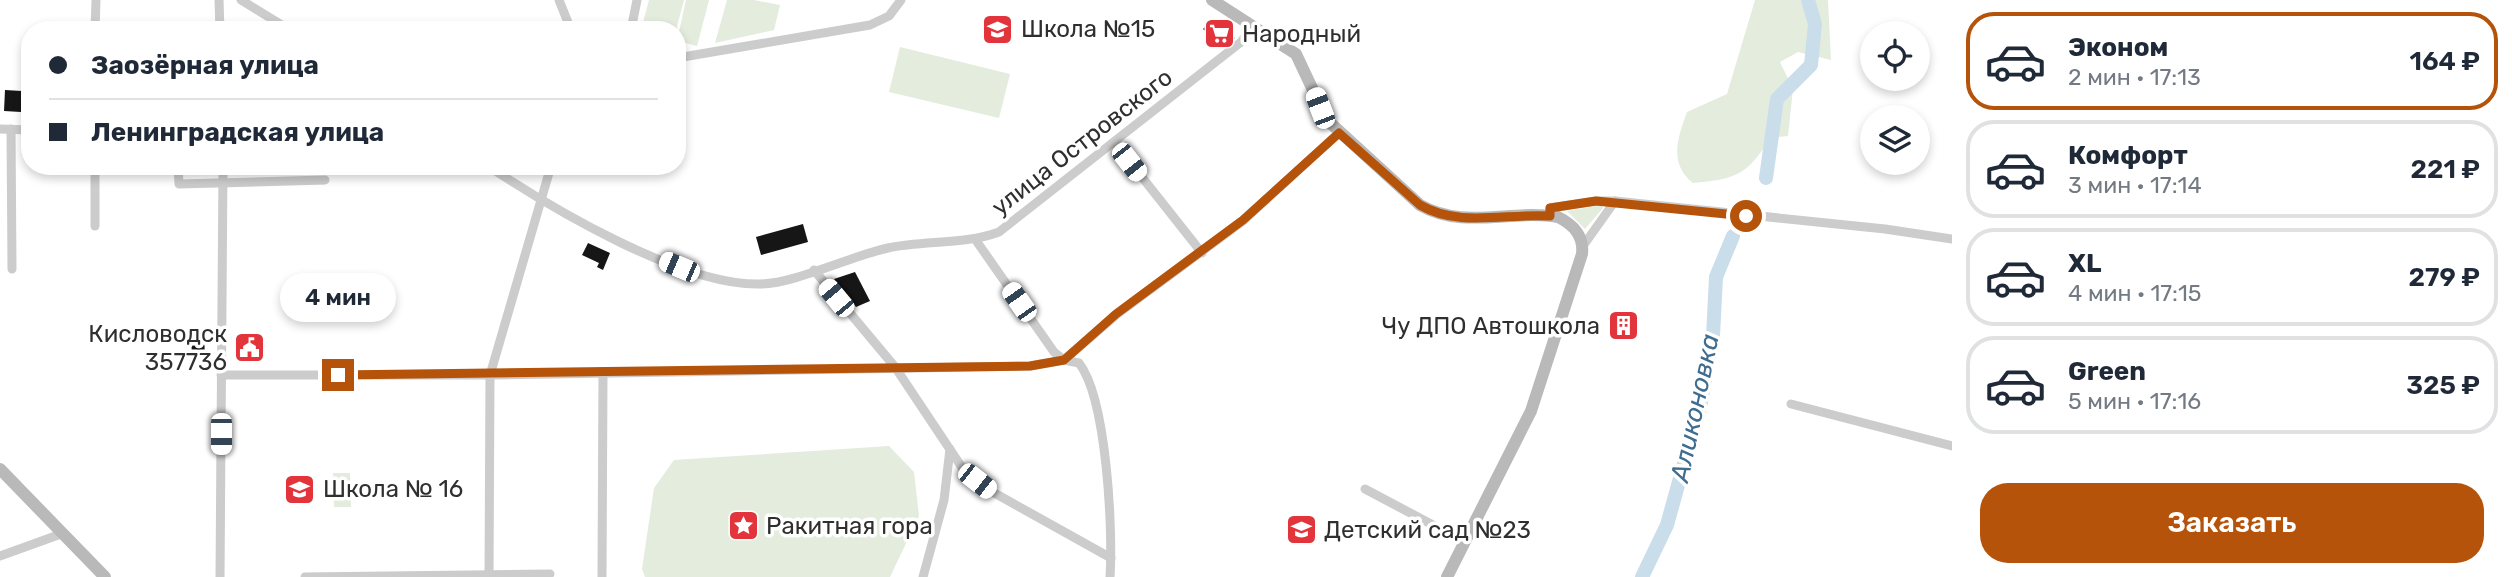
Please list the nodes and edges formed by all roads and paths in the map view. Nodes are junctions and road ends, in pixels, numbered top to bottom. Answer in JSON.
{"nodes":[{"id":1,"x":96,"y":0,"type":"edge"},
{"id":2,"x":219,"y":0,"type":"edge"},
{"id":3,"x":241,"y":0,"type":"edge"},
{"id":4,"x":559,"y":0,"type":"edge"},
{"id":5,"x":637,"y":0,"type":"edge"},
{"id":6,"x":901,"y":0,"type":"edge"},
{"id":7,"x":1212,"y":0,"type":"edge"},
{"id":8,"x":95,"y":21,"type":"edge"},
{"id":9,"x":220,"y":21,"type":"edge"},
{"id":10,"x":275,"y":21,"type":"edge"},
{"id":11,"x":567,"y":21,"type":"edge"},
{"id":12,"x":633,"y":21,"type":"edge"},
{"id":13,"x":1251,"y":28,"type":"junction"},
{"id":14,"x":686,"y":56,"type":"edge"},
{"id":15,"x":0,"y":129,"type":"edge"},
{"id":16,"x":11,"y":129,"type":"junction"},
{"id":17,"x":21,"y":130,"type":"edge"},
{"id":18,"x":1339,"y":133,"type":"junction"},
{"id":19,"x":1115,"y":143,"type":"junction"},
{"id":20,"x":95,"y":175,"type":"edge"},
{"id":21,"x":178,"y":175,"type":"edge"},
{"id":22,"x":223,"y":175,"type":"edge"},
{"id":23,"x":503,"y":175,"type":"edge"},
{"id":24,"x":549,"y":175,"type":"edge"},
{"id":25,"x":325,"y":180,"type":"dead end"},
{"id":26,"x":223,"y":183,"type":"junction"},
{"id":27,"x":542,"y":199,"type":"junction"},
{"id":28,"x":1615,"y":201,"type":"junction"},
{"id":29,"x":1550,"y":216,"type":"junction"},
{"id":30,"x":95,"y":226,"type":"dead end"},
{"id":31,"x":975,"y":239,"type":"junction"},
{"id":32,"x":1952,"y":239,"type":"edge"},
{"id":33,"x":1583,"y":246,"type":"junction"},
{"id":34,"x":1202,"y":253,"type":"junction"},
{"id":35,"x":12,"y":269,"type":"dead end"},
{"id":36,"x":814,"y":270,"type":"junction"},
{"id":37,"x":1064,"y":360,"type":"junction"},
{"id":38,"x":895,"y":367,"type":"junction"},
{"id":39,"x":603,"y":372,"type":"junction"},
{"id":40,"x":221,"y":375,"type":"junction"},
{"id":41,"x":490,"y":375,"type":"junction"},
{"id":42,"x":1791,"y":404,"type":"dead end"},
{"id":43,"x":1952,"y":446,"type":"edge"},
{"id":44,"x":950,"y":449,"type":"junction"},
{"id":45,"x":0,"y":469,"type":"edge"},
{"id":46,"x":1365,"y":489,"type":"dead end"},
{"id":47,"x":61,"y":534,"type":"junction"},
{"id":48,"x":1465,"y":542,"type":"junction"},
{"id":49,"x":0,"y":556,"type":"edge"},
{"id":50,"x":1111,"y":558,"type":"junction"},
{"id":51,"x":550,"y":574,"type":"dead end"},
{"id":52,"x":489,"y":575,"type":"edge"},
{"id":53,"x":105,"y":577,"type":"edge"},
{"id":54,"x":220,"y":577,"type":"edge"},
{"id":55,"x":305,"y":577,"type":"edge"},
{"id":56,"x":369,"y":577,"type":"edge"},
{"id":57,"x":602,"y":577,"type":"edge"},
{"id":58,"x":923,"y":577,"type":"edge"},
{"id":59,"x":1110,"y":577,"type":"edge"},
{"id":60,"x":1447,"y":577,"type":"edge"}],
"edges":[{"from":1,"to":8,"type":"street"},
{"from":2,"to":9,"type":"street"},
{"from":3,"to":10,"type":"street"},
{"from":4,"to":11,"type":"street"},
{"from":5,"to":12,"type":"street"},
{"from":6,"to":14,"type":"street"},
{"from":7,"to":13,"type":"main road"},
{"from":13,"to":18,"type":"main road"},
{"from":13,"to":19,"type":"street","name":"улица Островского"},
{"from":15,"to":16,"type":"street"},
{"from":16,"to":17,"type":"street"},
{"from":16,"to":35,"type":"street"},
{"from":18,"to":29,"type":"main road"},
{"from":18,"to":34,"type":"street"},
{"from":19,"to":31,"type":"street","name":"улица Островского"},
{"from":19,"to":34,"type":"street"},
{"from":20,"to":30,"type":"street"},
{"from":21,"to":26,"type":"street"},
{"from":22,"to":26,"type":"street"},
{"from":23,"to":27,"type":"street","name":"улица Островского"},
{"from":24,"to":27,"type":"street"},
{"from":25,"to":26,"type":"street"},
{"from":26,"to":40,"type":"street"},
{"from":27,"to":36,"type":"street","name":"улица Островского"},
{"from":27,"to":41,"type":"street"},
{"from":28,"to":29,"type":"street"},
{"from":28,"to":32,"type":"street"},
{"from":28,"to":33,"type":"street"},
{"from":29,"to":33,"type":"main road"},
{"from":31,"to":36,"type":"street","name":"улица Островского"},
{"from":31,"to":37,"type":"street"},
{"from":33,"to":48,"type":"main road"},
{"from":34,"to":37,"type":"street"},
{"from":36,"to":38,"type":"street"},
{"from":37,"to":38,"type":"street"},
{"from":37,"to":50,"type":"street"},
{"from":38,"to":39,"type":"street"},
{"from":38,"to":44,"type":"street"},
{"from":39,"to":41,"type":"street"},
{"from":39,"to":57,"type":"street"},
{"from":40,"to":41,"type":"street"},
{"from":40,"to":54,"type":"street"},
{"from":41,"to":52,"type":"street"},
{"from":42,"to":43,"type":"street"},
{"from":44,"to":50,"type":"street"},
{"from":44,"to":58,"type":"street"},
{"from":45,"to":47,"type":"main road"},
{"from":46,"to":48,"type":"street"},
{"from":47,"to":49,"type":"street"},
{"from":47,"to":53,"type":"main road"},
{"from":48,"to":60,"type":"main road"},
{"from":50,"to":59,"type":"street"},
{"from":51,"to":52,"type":"street"},
{"from":52,"to":56,"type":"street"},
{"from":55,"to":56,"type":"street"}]}
